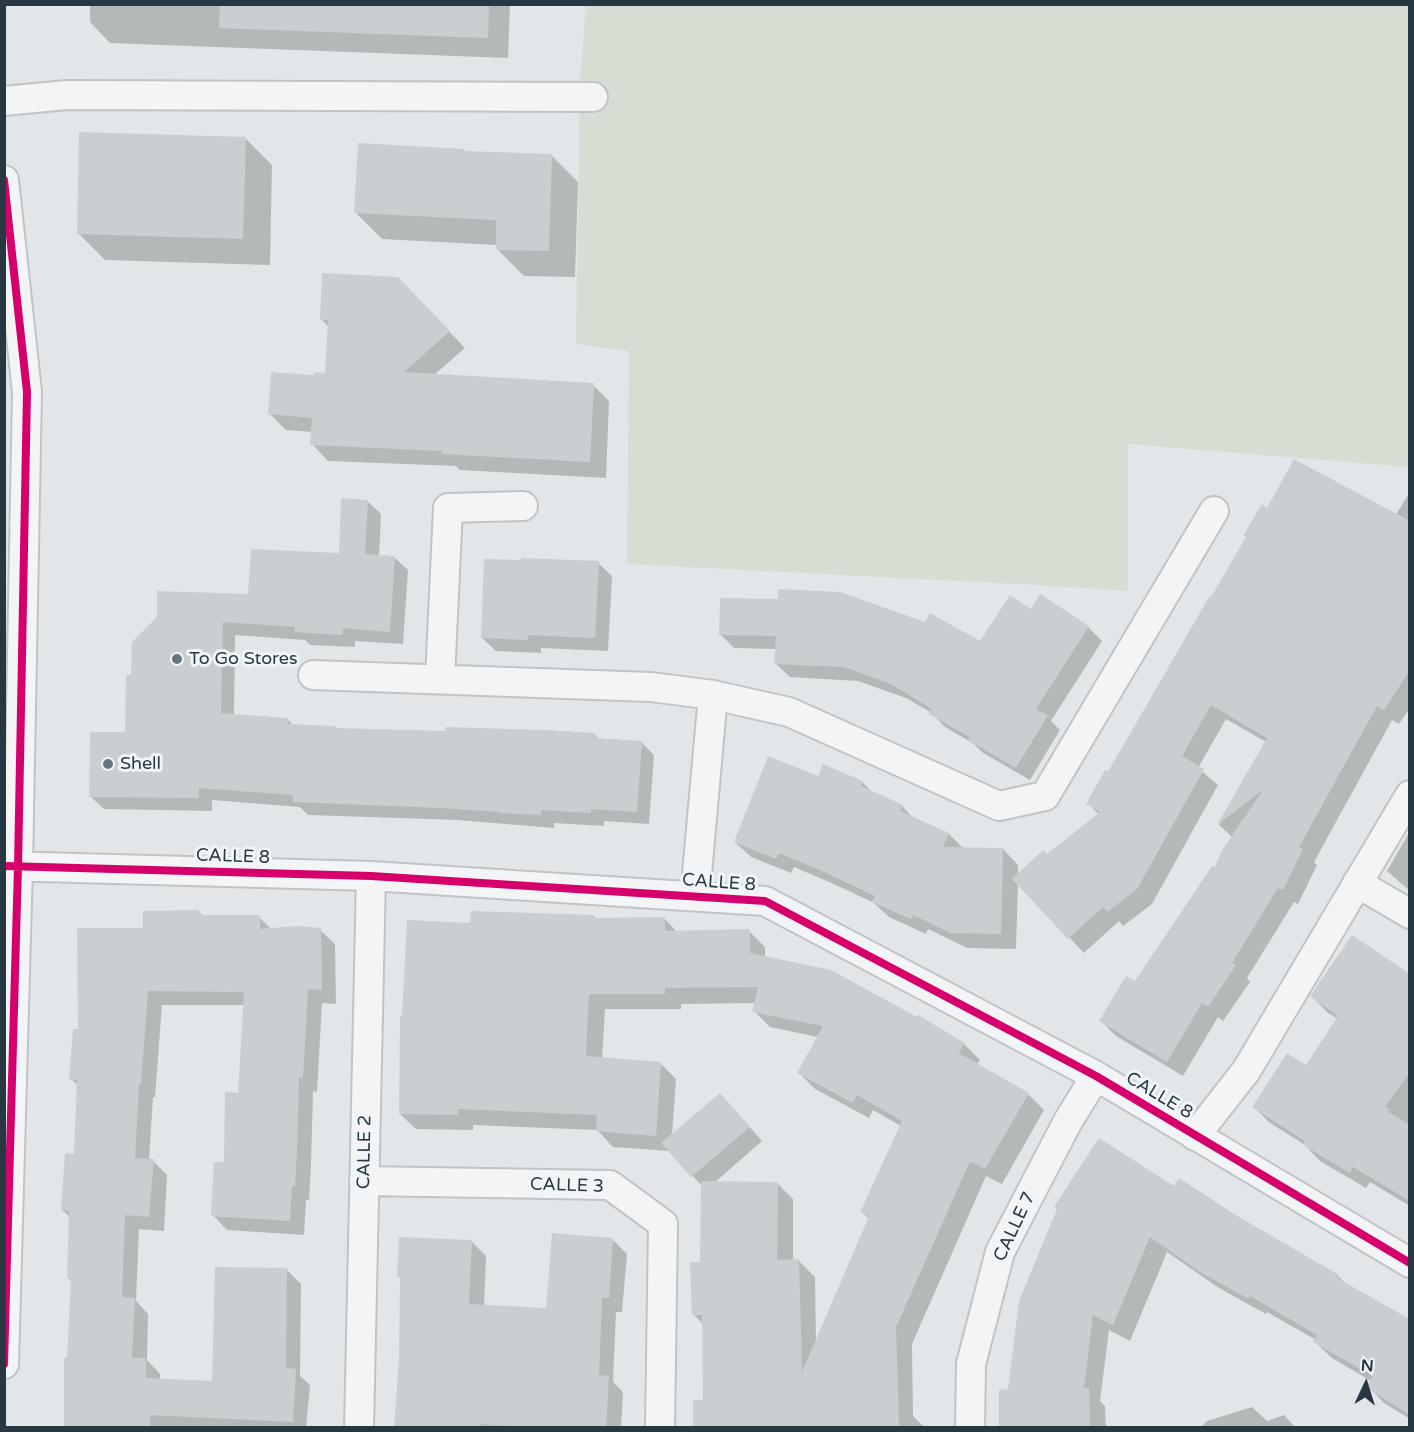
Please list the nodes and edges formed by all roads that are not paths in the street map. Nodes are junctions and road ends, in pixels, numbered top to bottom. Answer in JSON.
{"nodes":[{"id":1,"x":593,"y":97,"type":"dead end"},
{"id":2,"x":4,"y":101,"type":"edge"},
{"id":3,"x":4,"y":180,"type":"edge"},
{"id":4,"x":523,"y":506,"type":"dead end"},
{"id":5,"x":1214,"y":511,"type":"dead end"},
{"id":6,"x":313,"y":675,"type":"dead end"},
{"id":7,"x":440,"y":679,"type":"junction"},
{"id":8,"x":713,"y":695,"type":"junction"},
{"id":9,"x":1410,"y":795,"type":"edge"},
{"id":10,"x":11,"y":866,"type":"edge"},
{"id":11,"x":370,"y":876,"type":"junction"},
{"id":12,"x":1357,"y":883,"type":"junction"},
{"id":13,"x":696,"y":896,"type":"junction"},
{"id":14,"x":1410,"y":914,"type":"edge"},
{"id":15,"x":1096,"y":1076,"type":"junction"},
{"id":16,"x":1195,"y":1136,"type":"junction"},
{"id":17,"x":364,"y":1181,"type":"junction"},
{"id":18,"x":1410,"y":1263,"type":"edge"},
{"id":19,"x":4,"y":1364,"type":"edge"},
{"id":20,"x":359,"y":1428,"type":"edge"},
{"id":21,"x":660,"y":1428,"type":"edge"},
{"id":22,"x":970,"y":1428,"type":"edge"}],
"edges":[{"from":1,"to":2,"type":"street"},
{"from":3,"to":10,"type":"street"},
{"from":4,"to":7,"type":"street"},
{"from":5,"to":8,"type":"street"},
{"from":6,"to":7,"type":"street"},
{"from":7,"to":8,"type":"street"},
{"from":8,"to":13,"type":"street"},
{"from":9,"to":12,"type":"street"},
{"from":10,"to":11,"type":"street","name":"CALLE 8"},
{"from":10,"to":19,"type":"street"},
{"from":11,"to":13,"type":"street","name":"CALLE 8"},
{"from":11,"to":17,"type":"street","name":"CALLE 2"},
{"from":12,"to":14,"type":"street"},
{"from":12,"to":16,"type":"street"},
{"from":13,"to":15,"type":"street","name":"CALLE 8"},
{"from":15,"to":16,"type":"street","name":"CALLE 8"},
{"from":15,"to":22,"type":"street","name":"CALLE 7"},
{"from":16,"to":18,"type":"street","name":"CALLE 8"},
{"from":17,"to":20,"type":"street","name":"CALLE 2"},
{"from":17,"to":21,"type":"street","name":"CALLE 3"}]}
